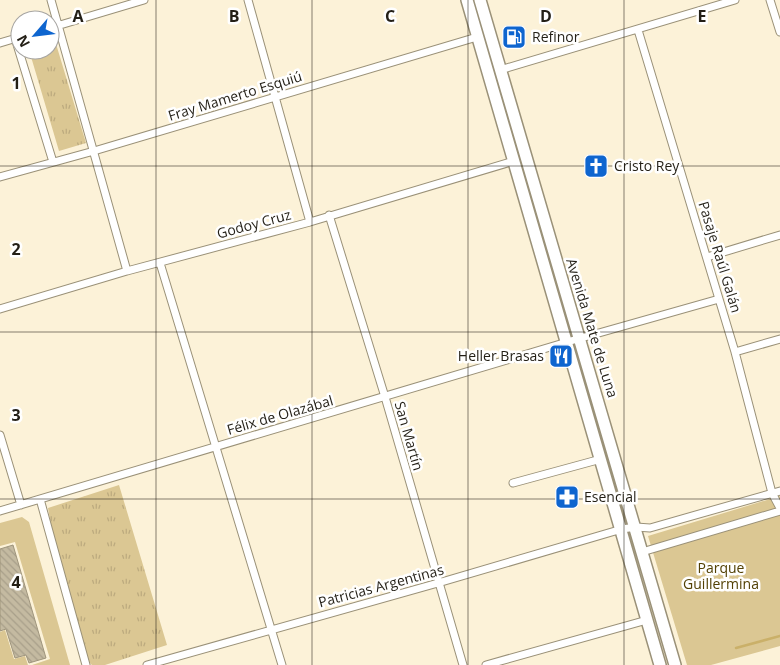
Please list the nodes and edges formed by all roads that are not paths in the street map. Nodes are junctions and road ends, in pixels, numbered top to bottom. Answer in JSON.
{"nodes":[{"id":1,"x":144,"y":0,"type":"edge"},
{"id":2,"x":248,"y":0,"type":"edge"},
{"id":3,"x":467,"y":0,"type":"edge"},
{"id":4,"x":480,"y":0,"type":"edge"},
{"id":5,"x":735,"y":0,"type":"edge"},
{"id":6,"x":770,"y":0,"type":"edge"},
{"id":7,"x":60,"y":24,"type":"edge"},
{"id":8,"x":638,"y":30,"type":"junction"},
{"id":9,"x":60,"y":32,"type":"edge"},
{"id":10,"x":780,"y":32,"type":"edge"},
{"id":11,"x":478,"y":37,"type":"junction"},
{"id":12,"x":24,"y":60,"type":"edge"},
{"id":13,"x":500,"y":70,"type":"junction"},
{"id":14,"x":274,"y":97,"type":"junction"},
{"id":15,"x":94,"y":151,"type":"junction"},
{"id":16,"x":514,"y":161,"type":"junction"},
{"id":17,"x":53,"y":162,"type":"junction"},
{"id":18,"x":0,"y":177,"type":"edge"},
{"id":19,"x":329,"y":215,"type":"junction"},
{"id":20,"x":310,"y":222,"type":"junction"},
{"id":21,"x":780,"y":235,"type":"edge"},
{"id":22,"x":707,"y":257,"type":"junction"},
{"id":23,"x":160,"y":263,"type":"junction"},
{"id":24,"x":127,"y":271,"type":"junction"},
{"id":25,"x":719,"y":299,"type":"junction"},
{"id":26,"x":0,"y":309,"type":"edge"},
{"id":27,"x":580,"y":339,"type":"junction"},
{"id":28,"x":780,"y":339,"type":"edge"},
{"id":29,"x":567,"y":342,"type":"junction"},
{"id":30,"x":735,"y":352,"type":"junction"},
{"id":31,"x":385,"y":398,"type":"junction"},
{"id":32,"x":0,"y":436,"type":"edge"},
{"id":33,"x":216,"y":446,"type":"junction"},
{"id":34,"x":601,"y":459,"type":"junction"},
{"id":35,"x":513,"y":483,"type":"dead end"},
{"id":36,"x":776,"y":492,"type":"edge"},
{"id":37,"x":40,"y":499,"type":"junction"},
{"id":38,"x":21,"y":505,"type":"junction"},
{"id":39,"x":780,"y":510,"type":"edge"},
{"id":40,"x":0,"y":511,"type":"edge"},
{"id":41,"x":636,"y":527,"type":"junction"},
{"id":42,"x":622,"y":529,"type":"junction"},
{"id":43,"x":642,"y":552,"type":"junction"},
{"id":44,"x":438,"y":583,"type":"junction"},
{"id":45,"x":647,"y":620,"type":"junction"},
{"id":46,"x":271,"y":629,"type":"junction"},
{"id":47,"x":86,"y":665,"type":"edge"},
{"id":48,"x":146,"y":665,"type":"edge"},
{"id":49,"x":282,"y":665,"type":"edge"},
{"id":50,"x":463,"y":665,"type":"edge"},
{"id":51,"x":486,"y":665,"type":"edge"},
{"id":52,"x":660,"y":665,"type":"edge"},
{"id":53,"x":675,"y":665,"type":"edge"}],
"edges":[{"from":1,"to":7,"type":"street"},
{"from":2,"to":14,"type":"street"},
{"from":3,"to":11,"type":"main road","name":"Avenida Mate de Luna"},
{"from":4,"to":13,"type":"main road","name":"Avenida Mate de Luna"},
{"from":5,"to":8,"type":"street"},
{"from":6,"to":10,"type":"street"},
{"from":8,"to":13,"type":"street"},
{"from":8,"to":22,"type":"street","name":"Pasaje Raúl Galán"},
{"from":9,"to":15,"type":"street"},
{"from":11,"to":14,"type":"street","name":"Fray Mamerto Esquiú"},
{"from":11,"to":16,"type":"main road","name":"Avenida Mate de Luna"},
{"from":12,"to":17,"type":"street"},
{"from":13,"to":27,"type":"main road","name":"Avenida Mate de Luna"},
{"from":14,"to":15,"type":"street","name":"Fray Mamerto Esquiú"},
{"from":14,"to":20,"type":"street"},
{"from":15,"to":17,"type":"street","name":"Fray Mamerto Esquiú"},
{"from":15,"to":24,"type":"street"},
{"from":16,"to":19,"type":"street","name":"Godoy Cruz"},
{"from":16,"to":29,"type":"main road","name":"Avenida Mate de Luna"},
{"from":17,"to":18,"type":"street","name":"Fray Mamerto Esquiú"},
{"from":19,"to":20,"type":"street","name":"Godoy Cruz"},
{"from":19,"to":31,"type":"street","name":"San Martín"},
{"from":20,"to":23,"type":"street","name":"Godoy Cruz"},
{"from":21,"to":22,"type":"street"},
{"from":22,"to":25,"type":"street","name":"Pasaje Raúl Galán"},
{"from":23,"to":24,"type":"street","name":"Godoy Cruz"},
{"from":23,"to":33,"type":"street"},
{"from":24,"to":26,"type":"street","name":"Godoy Cruz"},
{"from":25,"to":27,"type":"street","name":"Félix de Olazábal"},
{"from":25,"to":30,"type":"street","name":"Pasaje Raúl Galán"},
{"from":27,"to":29,"type":"street","name":"Félix de Olazábal"},
{"from":27,"to":41,"type":"main road","name":"Avenida Mate de Luna"},
{"from":28,"to":30,"type":"street"},
{"from":29,"to":31,"type":"street","name":"Félix de Olazábal"},
{"from":29,"to":34,"type":"main road","name":"Avenida Mate de Luna"},
{"from":30,"to":36,"type":"street","name":"Pasaje Raúl Galán"},
{"from":31,"to":33,"type":"street","name":"Félix de Olazábal"},
{"from":31,"to":44,"type":"street","name":"San Martín"},
{"from":32,"to":38,"type":"street"},
{"from":33,"to":37,"type":"street","name":"Félix de Olazábal"},
{"from":33,"to":46,"type":"street"},
{"from":34,"to":35,"type":"street"},
{"from":34,"to":42,"type":"main road","name":"Avenida Mate de Luna"},
{"from":36,"to":39,"type":"street","name":"Pasaje Raúl Galán"},
{"from":36,"to":41,"type":"street","name":"Patricias Argentinas"},
{"from":37,"to":38,"type":"street","name":"Félix de Olazábal"},
{"from":37,"to":47,"type":"street"},
{"from":38,"to":40,"type":"street","name":"Félix de Olazábal"},
{"from":39,"to":43,"type":"street"},
{"from":41,"to":42,"type":"street","name":"Patricias Argentinas"},
{"from":41,"to":43,"type":"main road","name":"Avenida Mate de Luna"},
{"from":42,"to":44,"type":"street","name":"Patricias Argentinas"},
{"from":42,"to":45,"type":"main road","name":"Avenida Mate de Luna"},
{"from":43,"to":53,"type":"main road","name":"Avenida Mate de Luna"},
{"from":44,"to":46,"type":"street","name":"Patricias Argentinas"},
{"from":44,"to":50,"type":"street","name":"San Martín"},
{"from":45,"to":51,"type":"street"},
{"from":45,"to":52,"type":"main road","name":"Avenida Mate de Luna"},
{"from":46,"to":48,"type":"street","name":"Patricias Argentinas"},
{"from":46,"to":49,"type":"street"}]}
